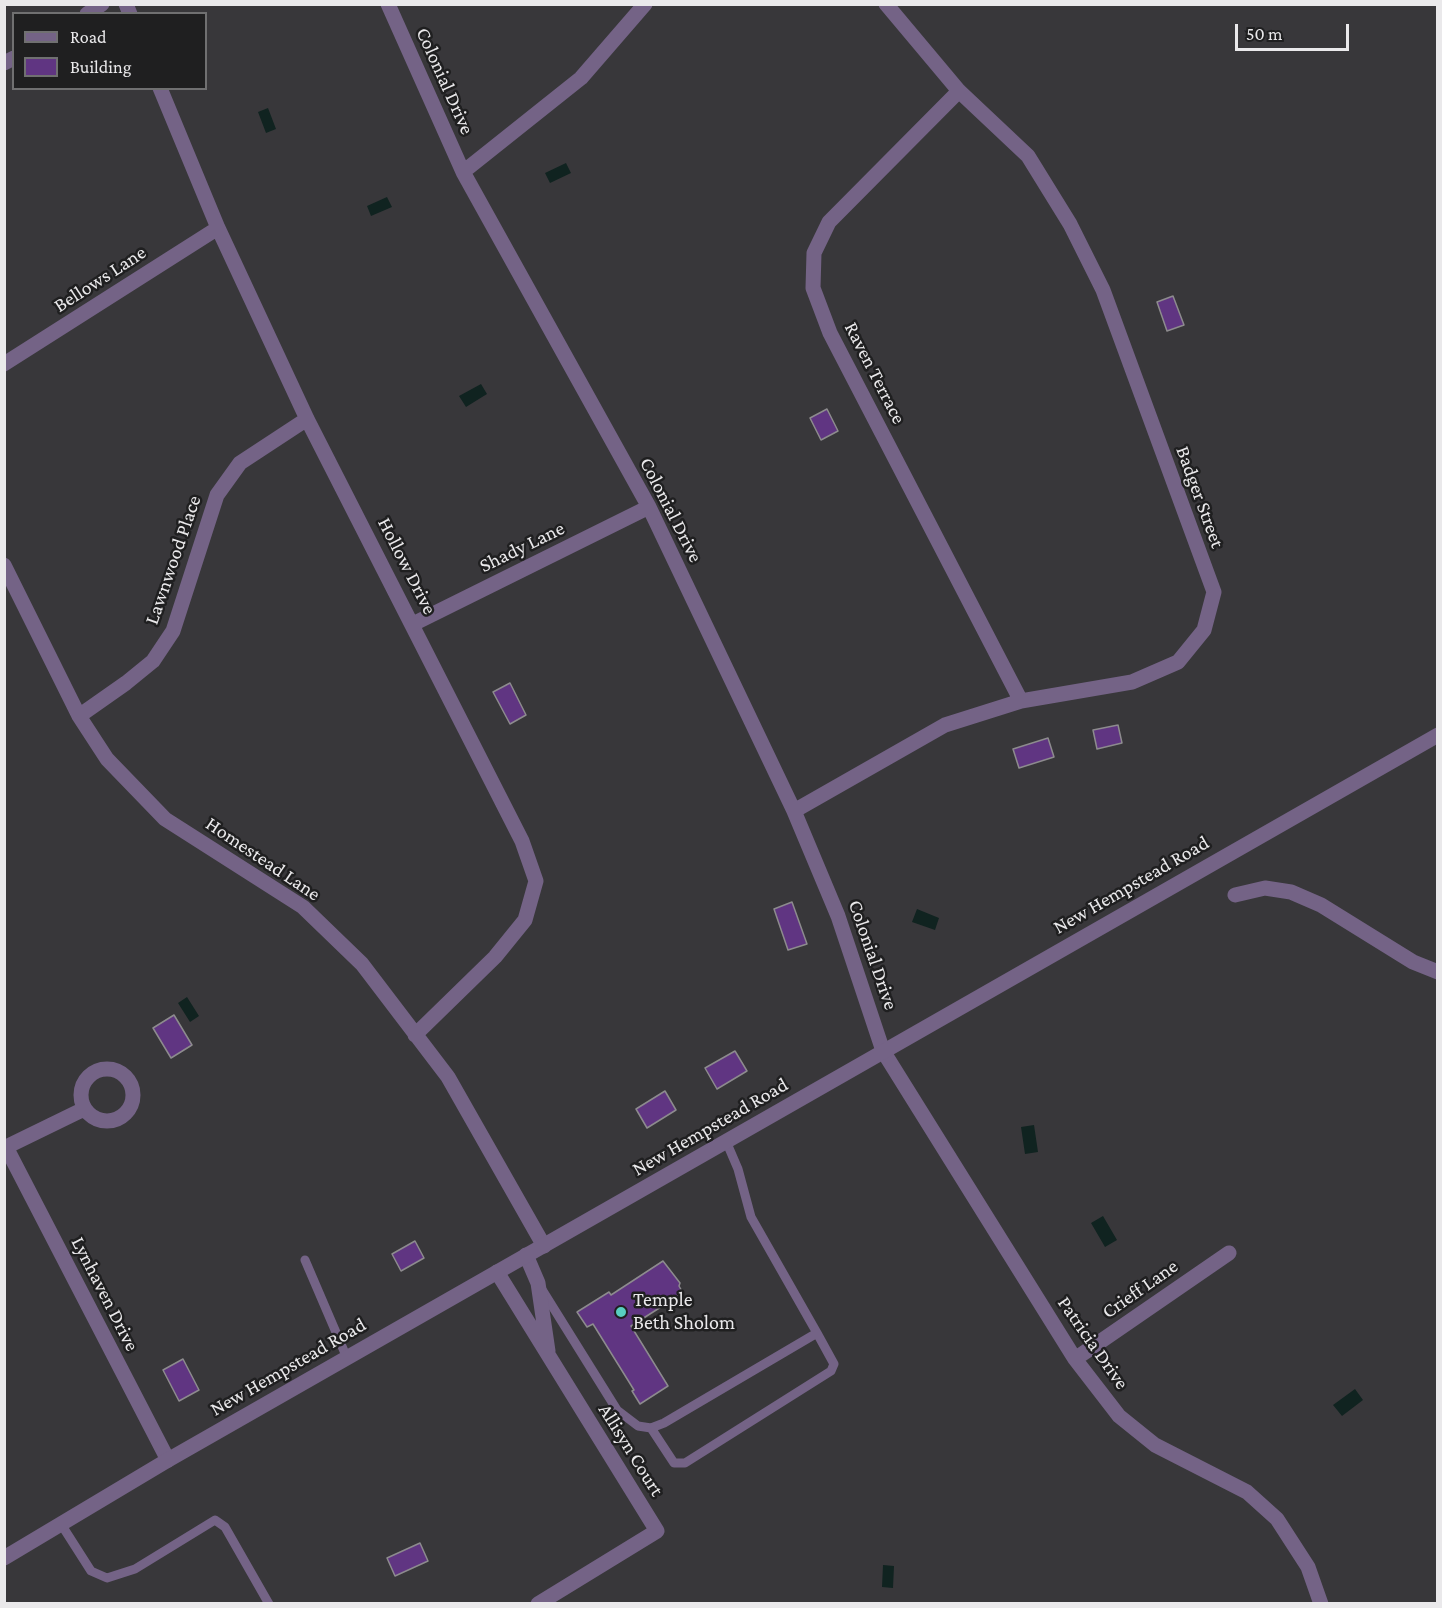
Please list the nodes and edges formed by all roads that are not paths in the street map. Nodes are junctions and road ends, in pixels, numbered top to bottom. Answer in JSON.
{"nodes":[{"id":1,"x":388,"y":4,"type":"edge"},
{"id":2,"x":645,"y":4,"type":"edge"},
{"id":3,"x":886,"y":4,"type":"edge"},
{"id":4,"x":161,"y":90,"type":"edge"},
{"id":5,"x":959,"y":91,"type":"junction"},
{"id":6,"x":463,"y":172,"type":"junction"},
{"id":7,"x":218,"y":228,"type":"junction"},
{"id":8,"x":4,"y":364,"type":"edge"},
{"id":9,"x":307,"y":419,"type":"junction"},
{"id":10,"x":649,"y":507,"type":"junction"},
{"id":11,"x":4,"y":565,"type":"edge"},
{"id":12,"x":413,"y":624,"type":"junction"},
{"id":13,"x":1021,"y":701,"type":"junction"},
{"id":14,"x":79,"y":716,"type":"junction"},
{"id":15,"x":1437,"y":735,"type":"edge"},
{"id":16,"x":794,"y":811,"type":"junction"},
{"id":17,"x":1235,"y":895,"type":"dead end"},
{"id":18,"x":1437,"y":972,"type":"edge"},
{"id":19,"x":415,"y":1035,"type":"junction"},
{"id":20,"x":883,"y":1051,"type":"junction"},
{"id":21,"x":84,"y":1109,"type":"dead end"},
{"id":22,"x":726,"y":1141,"type":"junction"},
{"id":23,"x":5,"y":1147,"type":"edge"},
{"id":24,"x":544,"y":1246,"type":"junction"},
{"id":25,"x":1229,"y":1253,"type":"dead end"},
{"id":26,"x":526,"y":1255,"type":"junction"},
{"id":27,"x":305,"y":1260,"type":"dead end"},
{"id":28,"x":497,"y":1272,"type":"junction"},
{"id":29,"x":538,"y":1283,"type":"junction"},
{"id":30,"x":816,"y":1333,"type":"junction"},
{"id":31,"x":548,"y":1357,"type":"junction"},
{"id":32,"x":347,"y":1358,"type":"junction"},
{"id":33,"x":1075,"y":1359,"type":"junction"},
{"id":34,"x":651,"y":1428,"type":"junction"},
{"id":35,"x":168,"y":1460,"type":"junction"},
{"id":36,"x":62,"y":1524,"type":"junction"},
{"id":37,"x":4,"y":1558,"type":"edge"},
{"id":38,"x":269,"y":1604,"type":"edge"},
{"id":39,"x":538,"y":1604,"type":"edge"},
{"id":40,"x":1321,"y":1604,"type":"edge"}],
"edges":[{"from":1,"to":6,"type":"street","name":"Colonial Drive"},
{"from":2,"to":6,"type":"street"},
{"from":3,"to":5,"type":"street","name":"Badger Street"},
{"from":4,"to":7,"type":"street","name":"Hollow Drive"},
{"from":5,"to":13,"type":"street","name":"Raven Terrace"},
{"from":5,"to":13,"type":"street","name":"Badger Street"},
{"from":6,"to":10,"type":"street","name":"Colonial Drive"},
{"from":7,"to":8,"type":"street","name":"Bellows Lane"},
{"from":7,"to":9,"type":"street","name":"Hollow Drive"},
{"from":9,"to":12,"type":"street","name":"Hollow Drive"},
{"from":9,"to":14,"type":"street","name":"Lawnwood Place"},
{"from":10,"to":12,"type":"street","name":"Shady Lane"},
{"from":10,"to":16,"type":"street","name":"Colonial Drive"},
{"from":11,"to":14,"type":"street","name":"Homestead Lane"},
{"from":12,"to":19,"type":"street","name":"Hollow Drive"},
{"from":13,"to":16,"type":"street","name":"Badger Street"},
{"from":14,"to":19,"type":"street","name":"Homestead Lane"},
{"from":15,"to":20,"type":"street","name":"New Hempstead Road"},
{"from":16,"to":20,"type":"street","name":"Colonial Drive"},
{"from":17,"to":18,"type":"street"},
{"from":19,"to":24,"type":"street","name":"Homestead Lane"},
{"from":20,"to":22,"type":"street","name":"New Hempstead Road"},
{"from":20,"to":33,"type":"street","name":"Patricia Drive"},
{"from":21,"to":23,"type":"street"},
{"from":22,"to":24,"type":"street","name":"New Hempstead Road"},
{"from":22,"to":30,"type":"lane"},
{"from":23,"to":35,"type":"street","name":"Lynhaven Drive"},
{"from":24,"to":26,"type":"street","name":"New Hempstead Road"},
{"from":25,"to":33,"type":"street","name":"Crieff Lane"},
{"from":26,"to":28,"type":"street","name":"New Hempstead Road"},
{"from":26,"to":29,"type":"street"},
{"from":27,"to":32,"type":"lane"},
{"from":28,"to":31,"type":"street","name":"Allisyn Court"},
{"from":28,"to":32,"type":"street","name":"New Hempstead Road"},
{"from":29,"to":31,"type":"street"},
{"from":29,"to":34,"type":"lane"},
{"from":30,"to":34,"type":"lane"},
{"from":30,"to":34,"type":"lane"},
{"from":31,"to":39,"type":"street","name":"Allisyn Court"},
{"from":32,"to":35,"type":"street","name":"New Hempstead Road"},
{"from":33,"to":40,"type":"street","name":"Patricia Drive"},
{"from":35,"to":36,"type":"street","name":"New Hempstead Road"},
{"from":36,"to":37,"type":"street","name":"New Hempstead Road"},
{"from":36,"to":38,"type":"lane"}]}
